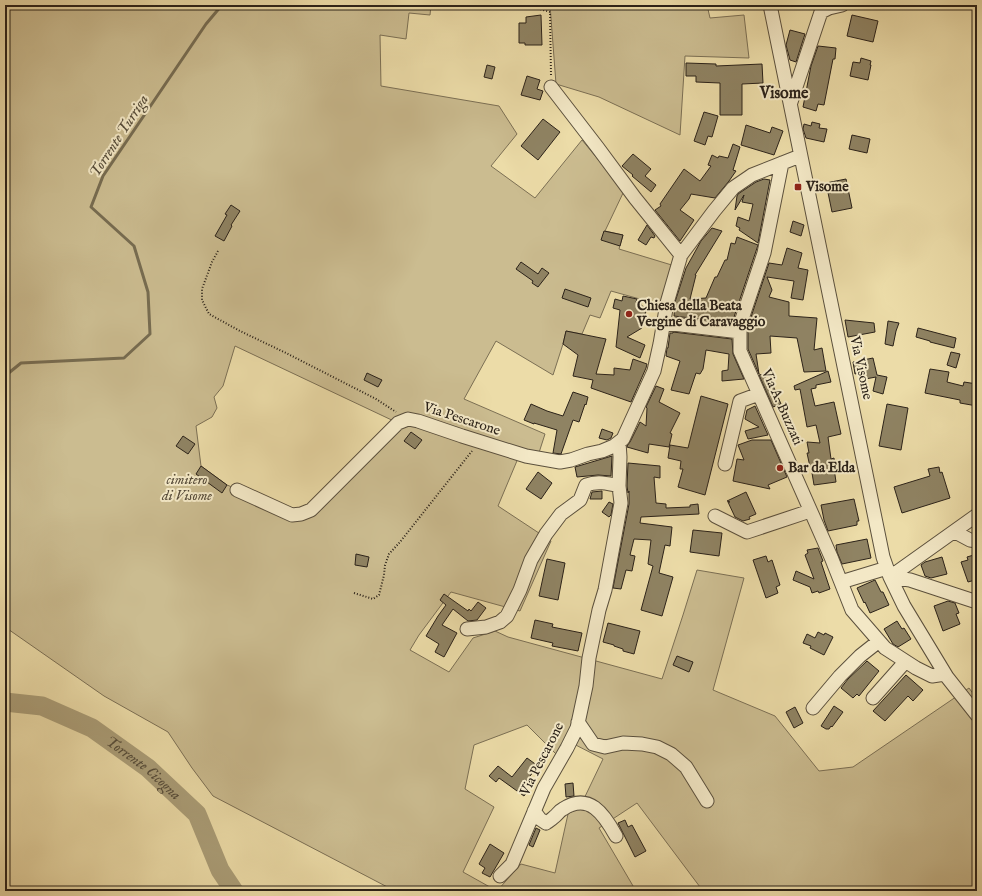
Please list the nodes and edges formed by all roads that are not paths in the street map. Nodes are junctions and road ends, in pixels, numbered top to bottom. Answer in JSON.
{"nodes":[{"id":1,"x":770,"y":5,"type":"edge"},
{"id":2,"x":842,"y":5,"type":"edge"},
{"id":3,"x":551,"y":87,"type":"road end"},
{"id":4,"x":791,"y":103,"type":"junction"},
{"id":5,"x":800,"y":156,"type":"junction"},
{"id":6,"x":782,"y":163,"type":"junction"},
{"id":7,"x":681,"y":254,"type":"junction"},
{"id":8,"x":663,"y":328,"type":"junction"},
{"id":9,"x":740,"y":332,"type":"junction"},
{"id":10,"x":759,"y":394,"type":"junction"},
{"id":11,"x":619,"y":442,"type":"junction"},
{"id":12,"x":725,"y":464,"type":"dead end"},
{"id":13,"x":619,"y":486,"type":"junction"},
{"id":14,"x":237,"y":490,"type":"dead end"},
{"id":15,"x":810,"y":510,"type":"junction"},
{"id":16,"x":977,"y":515,"type":"edge"},
{"id":17,"x":715,"y":516,"type":"dead end"},
{"id":18,"x":955,"y":532,"type":"junction"},
{"id":19,"x":977,"y":541,"type":"edge"},
{"id":20,"x":888,"y":573,"type":"junction"},
{"id":21,"x":841,"y":582,"type":"junction"},
{"id":22,"x":977,"y":602,"type":"edge"},
{"id":23,"x":467,"y":629,"type":"dead end"},
{"id":24,"x":879,"y":641,"type":"junction"},
{"id":25,"x":905,"y":662,"type":"junction"},
{"id":26,"x":945,"y":674,"type":"junction"},
{"id":27,"x":873,"y":698,"type":"dead end"},
{"id":28,"x":813,"y":708,"type":"dead end"},
{"id":29,"x":977,"y":715,"type":"edge"},
{"id":30,"x":578,"y":722,"type":"junction"},
{"id":31,"x":707,"y":801,"type":"dead end"},
{"id":32,"x":534,"y":811,"type":"junction"},
{"id":33,"x":616,"y":836,"type":"dead end"},
{"id":34,"x":500,"y":876,"type":"dead end"}],
"edges":[{"from":1,"to":4,"type":"street","name":"Via Visome"},
{"from":2,"to":4,"type":"street"},
{"from":3,"to":7,"type":"street"},
{"from":4,"to":5,"type":"street","name":"Via Visome"},
{"from":5,"to":6,"type":"street"},
{"from":5,"to":20,"type":"street","name":"Via Visome"},
{"from":6,"to":7,"type":"street"},
{"from":6,"to":9,"type":"street","name":"Via A. Buzzati"},
{"from":7,"to":8,"type":"street"},
{"from":8,"to":9,"type":"street"},
{"from":8,"to":11,"type":"street"},
{"from":9,"to":10,"type":"street","name":"Via A. Buzzati"},
{"from":10,"to":12,"type":"street"},
{"from":10,"to":15,"type":"street","name":"Via A. Buzzati"},
{"from":11,"to":13,"type":"street","name":"Via Pescarone"},
{"from":11,"to":14,"type":"street","name":"Via Pescarone"},
{"from":13,"to":23,"type":"street"},
{"from":13,"to":30,"type":"street","name":"Via Pescarone"},
{"from":15,"to":17,"type":"street"},
{"from":15,"to":21,"type":"street","name":"Via A. Buzzati"},
{"from":16,"to":18,"type":"street"},
{"from":18,"to":19,"type":"street"},
{"from":18,"to":20,"type":"street"},
{"from":20,"to":21,"type":"street"},
{"from":20,"to":22,"type":"street"},
{"from":20,"to":26,"type":"street","name":"Via Visome"},
{"from":21,"to":24,"type":"street","name":"Via A. Buzzati"},
{"from":24,"to":25,"type":"street","name":"Via A. Buzzati"},
{"from":24,"to":28,"type":"street"},
{"from":25,"to":26,"type":"street","name":"Via A. Buzzati"},
{"from":25,"to":27,"type":"street"},
{"from":26,"to":29,"type":"street","name":"Via Visome"},
{"from":30,"to":31,"type":"street","name":"Via Pescarone"},
{"from":30,"to":32,"type":"street","name":"Via Pescarone"},
{"from":32,"to":33,"type":"street","name":"Via Pescarone"},
{"from":32,"to":34,"type":"street","name":"Via Pescarone"}]}
